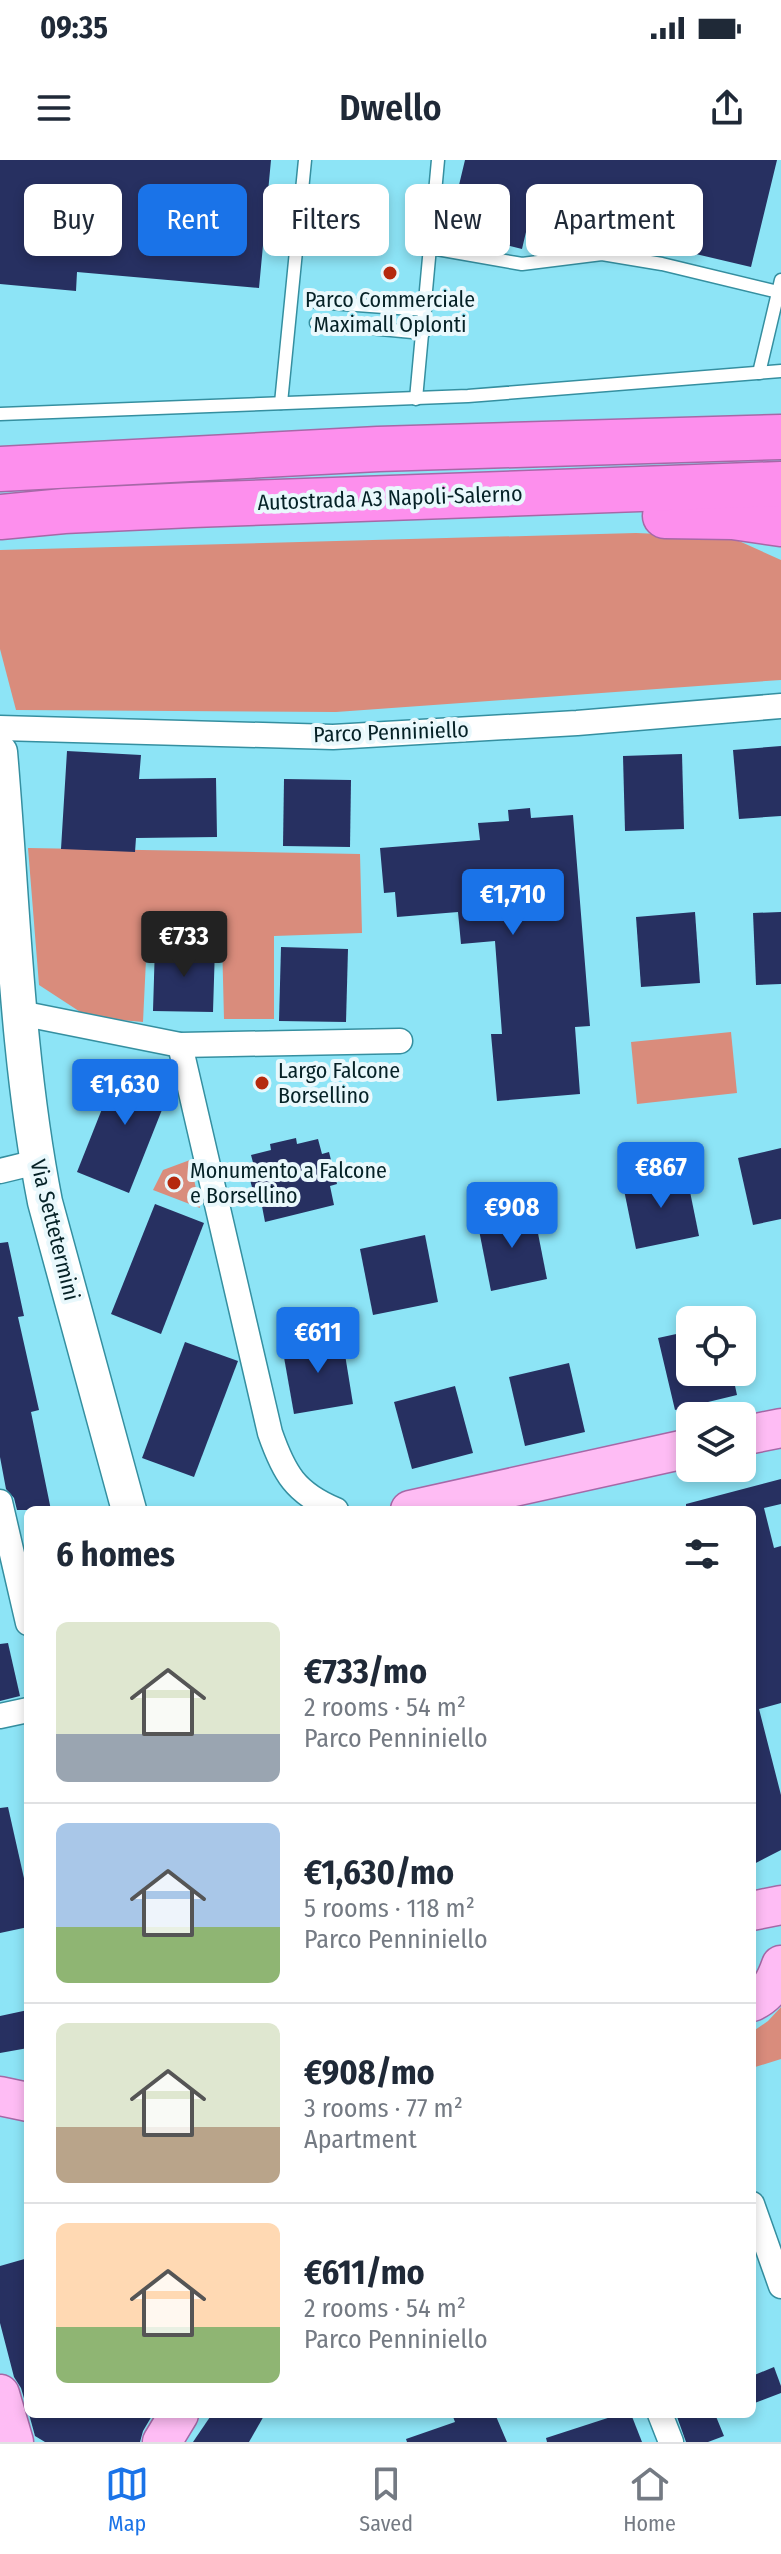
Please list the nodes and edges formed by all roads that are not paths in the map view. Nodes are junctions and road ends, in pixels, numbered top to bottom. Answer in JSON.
{"nodes":[{"id":1,"x":305,"y":160,"type":"edge"},
{"id":2,"x":438,"y":160,"type":"edge"},
{"id":3,"x":436,"y":184,"type":"edge"},
{"id":4,"x":430,"y":256,"type":"edge"},
{"id":5,"x":476,"y":256,"type":"edge"},
{"id":6,"x":779,"y":286,"type":"edge"},
{"id":7,"x":316,"y":302,"type":"dead end"},
{"id":8,"x":425,"y":310,"type":"junction"},
{"id":9,"x":316,"y":323,"type":"dead end"},
{"id":10,"x":423,"y":333,"type":"junction"},
{"id":11,"x":781,"y":371,"type":"edge"},
{"id":12,"x":759,"y":373,"type":"junction"},
{"id":13,"x":416,"y":399,"type":"junction"},
{"id":14,"x":281,"y":403,"type":"junction"},
{"id":15,"x":0,"y":414,"type":"edge"},
{"id":16,"x":781,"y":437,"type":"edge"},
{"id":17,"x":2,"y":469,"type":"edge"},
{"id":18,"x":780,"y":514,"type":"edge"},
{"id":19,"x":5,"y":517,"type":"edge"},
{"id":20,"x":781,"y":706,"type":"edge"},
{"id":21,"x":0,"y":728,"type":"edge"},
{"id":22,"x":1,"y":769,"type":"edge"},
{"id":23,"x":20,"y":1013,"type":"junction"},
{"id":24,"x":400,"y":1041,"type":"dead end"},
{"id":25,"x":180,"y":1045,"type":"junction"},
{"id":26,"x":37,"y":1162,"type":"junction"},
{"id":27,"x":0,"y":1171,"type":"edge"},
{"id":28,"x":781,"y":1428,"type":"edge"},
{"id":29,"x":756,"y":1433,"type":"edge"},
{"id":30,"x":676,"y":1451,"type":"edge"},
{"id":31,"x":0,"y":1502,"type":"edge"},
{"id":32,"x":128,"y":1506,"type":"edge"},
{"id":33,"x":327,"y":1506,"type":"edge"},
{"id":34,"x":428,"y":1506,"type":"edge"},
{"id":35,"x":4,"y":1543,"type":"edge"},
{"id":36,"x":24,"y":1610,"type":"edge"},
{"id":37,"x":24,"y":1711,"type":"edge"},
{"id":38,"x":0,"y":1716,"type":"edge"},
{"id":39,"x":781,"y":1965,"type":"edge"},
{"id":40,"x":756,"y":2000,"type":"edge"},
{"id":41,"x":0,"y":2096,"type":"edge"},
{"id":42,"x":24,"y":2101,"type":"edge"},
{"id":43,"x":756,"y":2215,"type":"edge"},
{"id":44,"x":781,"y":2286,"type":"edge"},
{"id":45,"x":0,"y":2394,"type":"edge"},
{"id":46,"x":177,"y":2418,"type":"edge"},
{"id":47,"x":662,"y":2418,"type":"edge"},
{"id":48,"x":14,"y":2442,"type":"edge"},
{"id":49,"x":162,"y":2442,"type":"edge"},
{"id":50,"x":671,"y":2442,"type":"edge"}],
"edges":[{"from":1,"to":14,"type":"lane"},
{"from":2,"to":3,"type":"lane"},
{"from":4,"to":8,"type":"lane"},
{"from":5,"to":6,"type":"lane"},
{"from":6,"to":12,"type":"lane"},
{"from":7,"to":8,"type":"lane"},
{"from":8,"to":10,"type":"lane"},
{"from":9,"to":10,"type":"lane"},
{"from":10,"to":13,"type":"lane"},
{"from":11,"to":12,"type":"lane"},
{"from":12,"to":13,"type":"lane"},
{"from":13,"to":14,"type":"lane"},
{"from":14,"to":15,"type":"lane"},
{"from":16,"to":17,"type":"highway"},
{"from":18,"to":19,"type":"highway"},
{"from":20,"to":21,"type":"street","name":"Parco Penniniello"},
{"from":22,"to":23,"type":"main road","name":"Via Settetermini"},
{"from":23,"to":25,"type":"street"},
{"from":23,"to":26,"type":"main road","name":"Via Settetermini"},
{"from":24,"to":25,"type":"street"},
{"from":25,"to":33,"type":"street"},
{"from":26,"to":27,"type":"street"},
{"from":26,"to":32,"type":"main road","name":"Via Settetermini"},
{"from":28,"to":29,"type":"main road"},
{"from":30,"to":34,"type":"main road"},
{"from":31,"to":35,"type":"street"},
{"from":35,"to":36,"type":"street"},
{"from":37,"to":38,"type":"street"},
{"from":39,"to":40,"type":"main road"},
{"from":41,"to":42,"type":"main road"},
{"from":43,"to":44,"type":"street"},
{"from":45,"to":48,"type":"main road"},
{"from":46,"to":49,"type":"main road"},
{"from":47,"to":50,"type":"street"}]}
